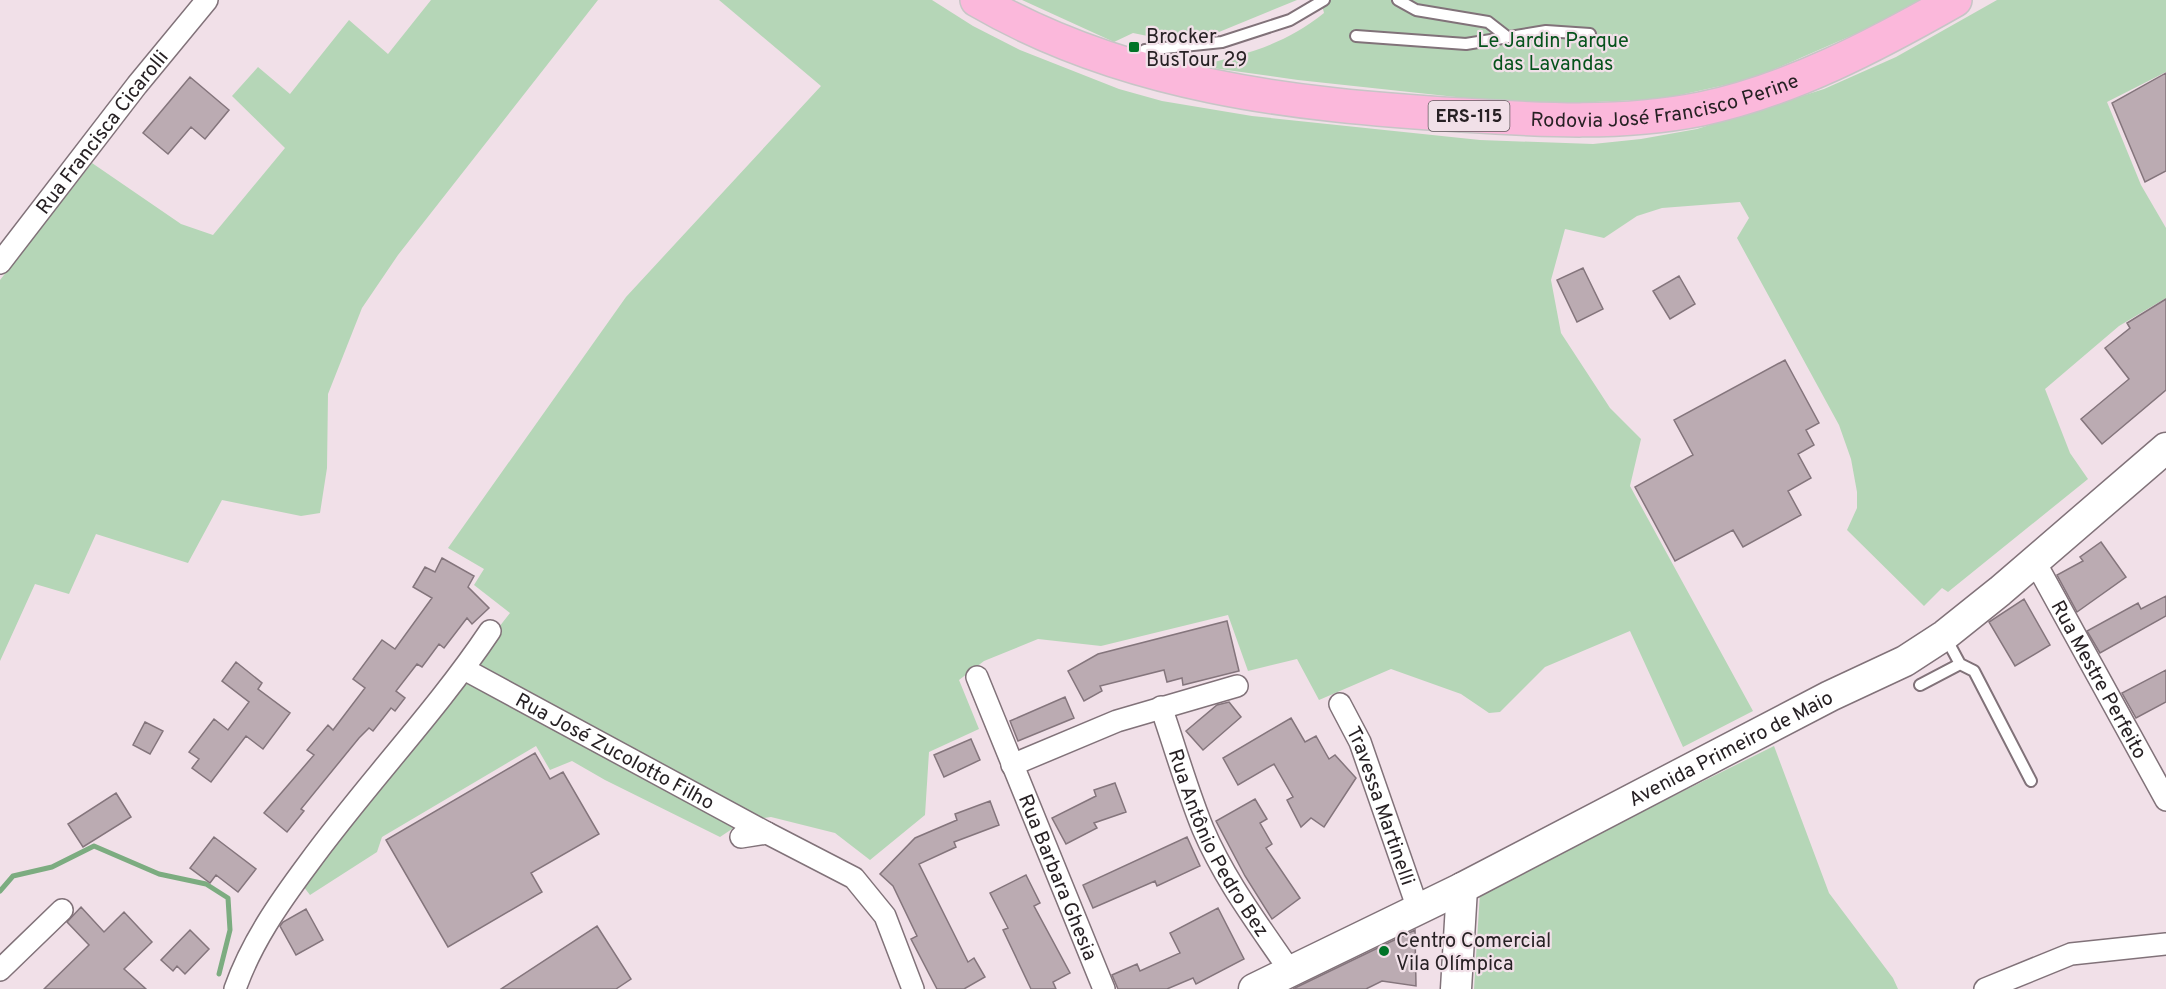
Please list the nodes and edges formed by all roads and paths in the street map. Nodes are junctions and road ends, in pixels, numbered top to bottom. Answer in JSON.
{"nodes":[{"id":1,"x":207,"y":0,"type":"edge"},
{"id":2,"x":977,"y":0,"type":"edge"},
{"id":3,"x":1323,"y":0,"type":"edge"},
{"id":4,"x":1398,"y":0,"type":"edge"},
{"id":5,"x":1955,"y":0,"type":"edge"},
{"id":6,"x":1590,"y":34,"type":"dead end"},
{"id":7,"x":1356,"y":36,"type":"dead end"},
{"id":8,"x":1506,"y":36,"type":"junction"},
{"id":9,"x":1122,"y":65,"type":"junction"},
{"id":10,"x":0,"y":263,"type":"edge"},
{"id":11,"x":2166,"y":448,"type":"edge"},
{"id":12,"x":2034,"y":560,"type":"junction"},
{"id":13,"x":490,"y":631,"type":"dead end"},
{"id":14,"x":1945,"y":635,"type":"junction"},
{"id":15,"x":1960,"y":664,"type":"junction"},
{"id":16,"x":464,"y":669,"type":"junction"},
{"id":17,"x":977,"y":677,"type":"dead end"},
{"id":18,"x":1920,"y":685,"type":"dead end"},
{"id":19,"x":1237,"y":686,"type":"dead end"},
{"id":20,"x":1340,"y":704,"type":"dead end"},
{"id":21,"x":1161,"y":707,"type":"junction"},
{"id":22,"x":1012,"y":765,"type":"junction"},
{"id":23,"x":2031,"y":781,"type":"dead end"},
{"id":24,"x":2166,"y":801,"type":"edge"},
{"id":25,"x":767,"y":832,"type":"junction"},
{"id":26,"x":741,"y":837,"type":"dead end"},
{"id":27,"x":1441,"y":898,"type":"junction"},
{"id":28,"x":62,"y":910,"type":"dead end"},
{"id":29,"x":2166,"y":944,"type":"edge"},
{"id":30,"x":1448,"y":955,"type":"junction"},
{"id":31,"x":0,"y":970,"type":"edge"},
{"id":32,"x":1290,"y":971,"type":"junction"},
{"id":33,"x":2012,"y":984,"type":"edge"},
{"id":34,"x":235,"y":989,"type":"edge"},
{"id":35,"x":913,"y":989,"type":"edge"},
{"id":36,"x":1104,"y":989,"type":"edge"},
{"id":37,"x":1254,"y":989,"type":"edge"},
{"id":38,"x":1435,"y":989,"type":"edge"},
{"id":39,"x":1456,"y":989,"type":"edge"},
{"id":40,"x":1985,"y":989,"type":"edge"}],
"edges":[{"from":1,"to":10,"type":"street","name":"Rua Francisca Cicarolli"},
{"from":2,"to":9,"type":"main road","name":"Rodovia José Francisco Perine","number":"ERS-115"},
{"from":3,"to":9,"type":"lane"},
{"from":4,"to":8,"type":"lane"},
{"from":5,"to":9,"type":"main road","name":"Rodovia José Francisco Perine","number":"ERS-115"},
{"from":6,"to":8,"type":"lane"},
{"from":7,"to":8,"type":"lane"},
{"from":11,"to":12,"type":"main road","name":"Avenida Primeiro de Maio"},
{"from":12,"to":14,"type":"main road","name":"Avenida Primeiro de Maio"},
{"from":12,"to":24,"type":"street","name":"Rua Mestre Perfeito"},
{"from":13,"to":16,"type":"street"},
{"from":14,"to":15,"type":"lane"},
{"from":14,"to":27,"type":"main road","name":"Avenida Primeiro de Maio"},
{"from":15,"to":18,"type":"lane"},
{"from":15,"to":23,"type":"lane"},
{"from":16,"to":25,"type":"street","name":"Rua José Zucolotto Filho"},
{"from":16,"to":34,"type":"street"},
{"from":17,"to":22,"type":"street","name":"Rua Barbara Ghesia"},
{"from":19,"to":21,"type":"street"},
{"from":20,"to":27,"type":"street","name":"Travessa Martinelli"},
{"from":21,"to":22,"type":"street"},
{"from":21,"to":32,"type":"street","name":"Rua Antônio Pedro Bez"},
{"from":22,"to":36,"type":"street","name":"Rua Barbara Ghesia"},
{"from":25,"to":26,"type":"street"},
{"from":25,"to":35,"type":"street","name":"Rua José Zucolotto Filho"},
{"from":27,"to":30,"type":"main road"},
{"from":27,"to":32,"type":"main road","name":"Avenida Primeiro de Maio"},
{"from":28,"to":31,"type":"street"},
{"from":29,"to":33,"type":"street"},
{"from":30,"to":38,"type":"main road"},
{"from":30,"to":39,"type":"main road"},
{"from":32,"to":37,"type":"main road","name":"Avenida Primeiro de Maio"},
{"from":33,"to":40,"type":"street"}]}
